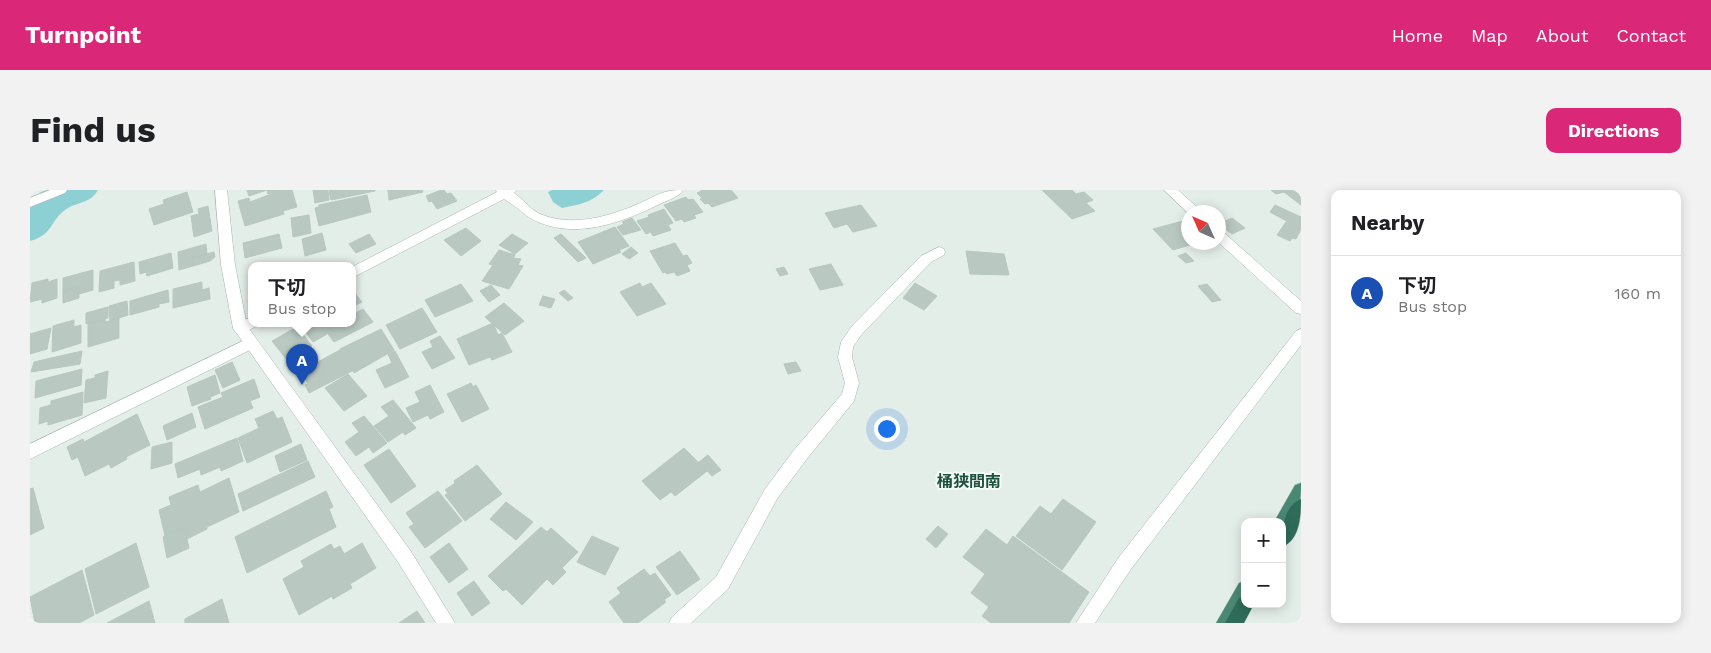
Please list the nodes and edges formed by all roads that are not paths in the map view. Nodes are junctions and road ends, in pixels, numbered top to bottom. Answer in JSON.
{"nodes":[{"id":1,"x":61,"y":190,"type":"edge"},
{"id":2,"x":221,"y":190,"type":"edge"},
{"id":3,"x":677,"y":190,"type":"edge"},
{"id":4,"x":1170,"y":190,"type":"edge"},
{"id":5,"x":506,"y":191,"type":"edge"},
{"id":6,"x":30,"y":203,"type":"edge"},
{"id":7,"x":1187,"y":205,"type":"edge"},
{"id":8,"x":1226,"y":241,"type":"edge"},
{"id":9,"x":939,"y":252,"type":"dead end"},
{"id":10,"x":356,"y":271,"type":"edge"},
{"id":11,"x":1301,"y":309,"type":"edge"},
{"id":12,"x":246,"y":325,"type":"edge"},
{"id":13,"x":1301,"y":335,"type":"edge"},
{"id":14,"x":250,"y":343,"type":"junction"},
{"id":15,"x":30,"y":452,"type":"edge"},
{"id":16,"x":1301,"y":490,"type":"edge"},
{"id":17,"x":1301,"y":507,"type":"edge"},
{"id":18,"x":1285,"y":518,"type":"edge"},
{"id":19,"x":1286,"y":533,"type":"edge"},
{"id":20,"x":1241,"y":595,"type":"edge"},
{"id":21,"x":1243,"y":608,"type":"edge"},
{"id":22,"x":446,"y":623,"type":"edge"},
{"id":23,"x":678,"y":623,"type":"edge"},
{"id":24,"x":1085,"y":623,"type":"edge"},
{"id":25,"x":1225,"y":623,"type":"edge"},
{"id":26,"x":1234,"y":623,"type":"edge"}],
"edges":[{"from":1,"to":6,"type":"street"},
{"from":2,"to":12,"type":"street"},
{"from":3,"to":5,"type":"street"},
{"from":4,"to":7,"type":"street"},
{"from":5,"to":10,"type":"street"},
{"from":8,"to":11,"type":"street"},
{"from":9,"to":23,"type":"street"},
{"from":12,"to":14,"type":"street"},
{"from":13,"to":24,"type":"street"},
{"from":14,"to":15,"type":"street"},
{"from":14,"to":22,"type":"street"},
{"from":16,"to":18,"type":"highway"},
{"from":17,"to":19,"type":"highway"},
{"from":20,"to":25,"type":"highway"},
{"from":21,"to":26,"type":"highway"}]}
